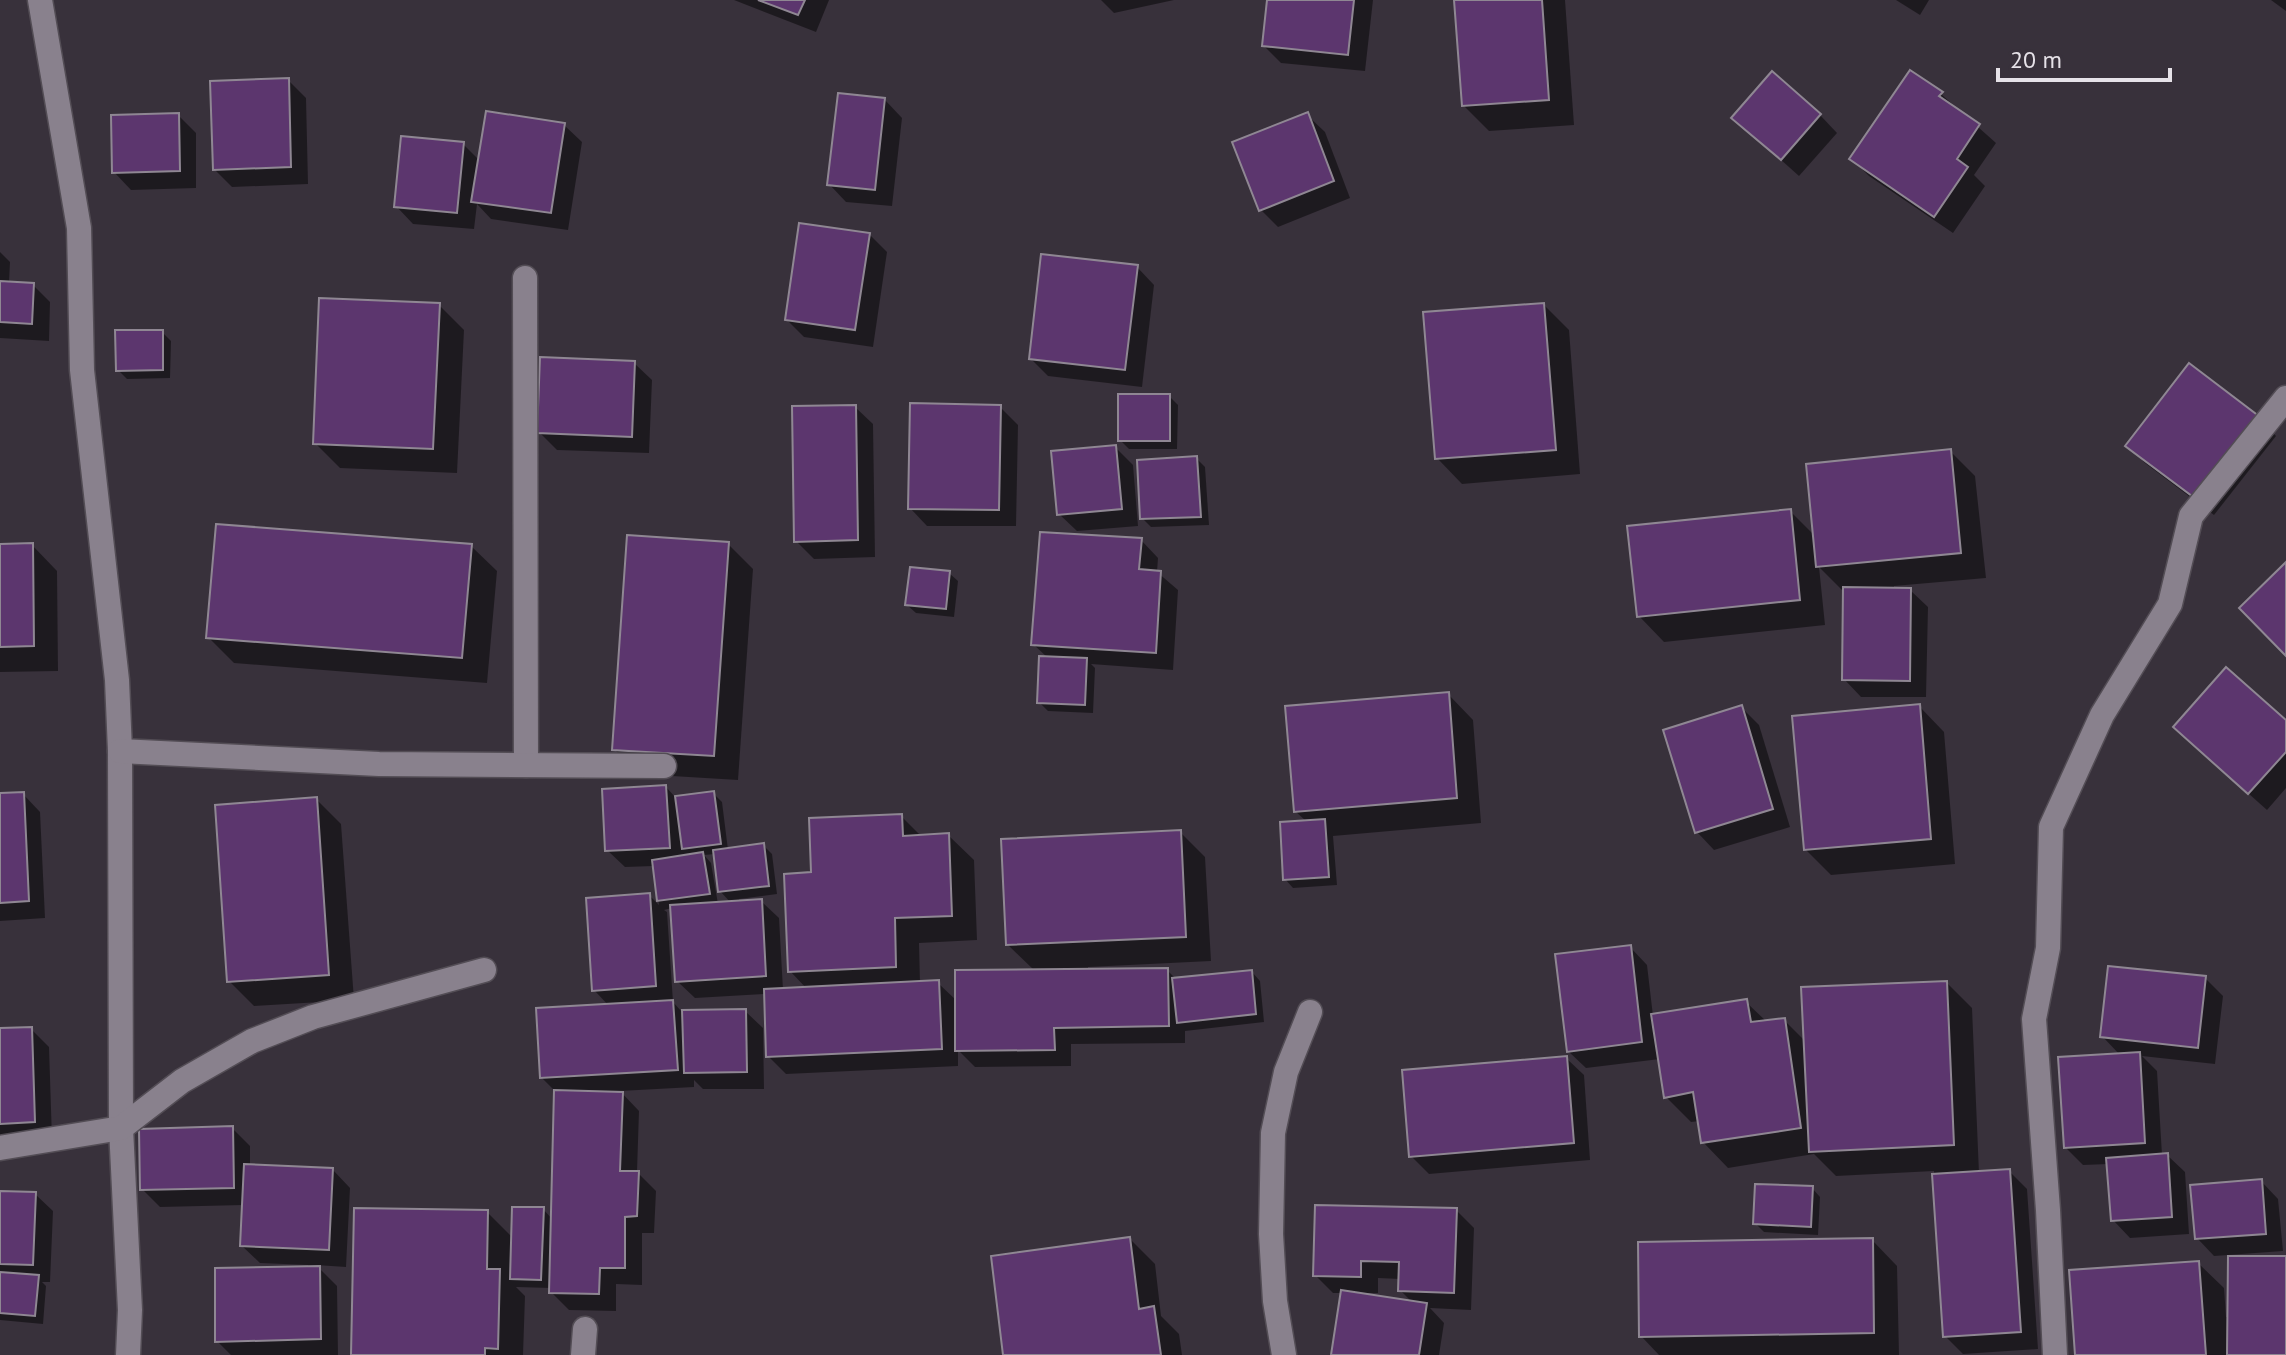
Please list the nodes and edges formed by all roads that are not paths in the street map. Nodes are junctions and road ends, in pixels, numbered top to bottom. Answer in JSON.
{"nodes":[{"id":1,"x":40,"y":0,"type":"edge"},
{"id":2,"x":525,"y":278,"type":"dead end"},
{"id":3,"x":2286,"y":398,"type":"edge"},
{"id":4,"x":120,"y":751,"type":"junction"},
{"id":5,"x":526,"y":765,"type":"junction"},
{"id":6,"x":664,"y":766,"type":"dead end"},
{"id":7,"x":484,"y":970,"type":"dead end"},
{"id":8,"x":1310,"y":1012,"type":"dead end"},
{"id":9,"x":121,"y":1128,"type":"junction"},
{"id":10,"x":0,"y":1148,"type":"edge"},
{"id":11,"x":585,"y":1329,"type":"dead end"},
{"id":12,"x":128,"y":1355,"type":"edge"},
{"id":13,"x":583,"y":1355,"type":"edge"},
{"id":14,"x":1284,"y":1355,"type":"edge"},
{"id":15,"x":2055,"y":1355,"type":"edge"}],
"edges":[{"from":1,"to":4,"type":"street"},
{"from":2,"to":5,"type":"street"},
{"from":3,"to":15,"type":"street"},
{"from":4,"to":5,"type":"street"},
{"from":4,"to":9,"type":"street"},
{"from":5,"to":6,"type":"street"},
{"from":7,"to":9,"type":"street"},
{"from":8,"to":14,"type":"street"},
{"from":9,"to":10,"type":"street"},
{"from":9,"to":12,"type":"street"},
{"from":11,"to":13,"type":"street"}]}
